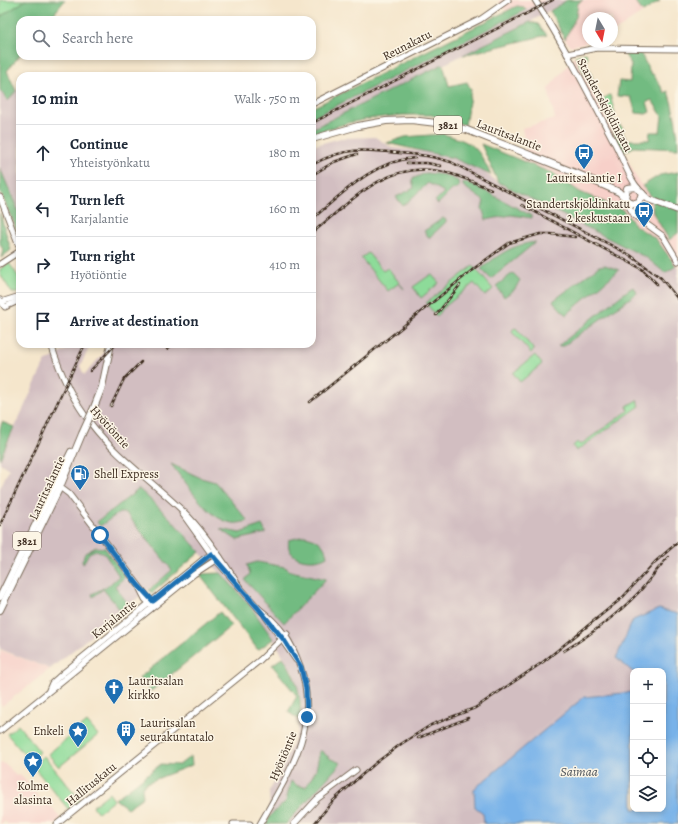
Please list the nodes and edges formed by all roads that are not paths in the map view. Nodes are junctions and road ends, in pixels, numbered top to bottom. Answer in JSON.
{"nodes":[{"id":1,"x":508,"y":0,"type":"edge"},
{"id":2,"x":535,"y":1,"type":"edge"},
{"id":3,"x":678,"y":49,"type":"edge"},
{"id":4,"x":567,"y":54,"type":"junction"},
{"id":5,"x":316,"y":102,"type":"edge"},
{"id":6,"x":316,"y":138,"type":"edge"},
{"id":7,"x":578,"y":174,"type":"junction"},
{"id":8,"x":630,"y":175,"type":"junction"},
{"id":9,"x":628,"y":188,"type":"junction"},
{"id":10,"x":640,"y":190,"type":"junction"},
{"id":11,"x":0,"y":197,"type":"edge"},
{"id":12,"x":625,"y":199,"type":"junction"},
{"id":13,"x":639,"y":202,"type":"junction"},
{"id":14,"x":678,"y":211,"type":"edge"},
{"id":15,"x":640,"y":219,"type":"junction"},
{"id":16,"x":16,"y":239,"type":"edge"},
{"id":17,"x":16,"y":253,"type":"edge"},
{"id":18,"x":678,"y":261,"type":"edge"},
{"id":19,"x":1,"y":263,"type":"edge"},
{"id":20,"x":16,"y":298,"type":"edge"},
{"id":21,"x":16,"y":301,"type":"edge"},
{"id":22,"x":2,"y":303,"type":"edge"},
{"id":23,"x":52,"y":348,"type":"edge"},
{"id":24,"x":110,"y":348,"type":"edge"},
{"id":25,"x":58,"y":486,"type":"junction"},
{"id":26,"x":214,"y":553,"type":"junction"},
{"id":27,"x":218,"y":558,"type":"junction"},
{"id":28,"x":0,"y":597,"type":"edge"},
{"id":29,"x":152,"y":604,"type":"junction"},
{"id":30,"x":258,"y":608,"type":"junction"},
{"id":31,"x":0,"y":610,"type":"edge"},
{"id":32,"x":287,"y":634,"type":"junction"},
{"id":33,"x":283,"y":640,"type":"junction"},
{"id":34,"x":301,"y":667,"type":"junction"},
{"id":35,"x":0,"y":731,"type":"edge"},
{"id":36,"x":356,"y":770,"type":"dead end"},
{"id":37,"x":57,"y":824,"type":"edge"},
{"id":38,"x":233,"y":824,"type":"edge"},
{"id":39,"x":241,"y":824,"type":"edge"},
{"id":40,"x":250,"y":824,"type":"edge"},
{"id":41,"x":260,"y":824,"type":"edge"},
{"id":42,"x":294,"y":824,"type":"edge"}],
"edges":[{"from":1,"to":5,"type":"main road","name":"Reunakatu"},
{"from":2,"to":4,"type":"main road","name":"Standertskjöldinkatu"},
{"from":3,"to":4,"type":"main road"},
{"from":4,"to":8,"type":"main road","name":"Standertskjöldinkatu"},
{"from":6,"to":7,"type":"main road","name":"Lauritsalantie","number":"3821"},
{"from":7,"to":9,"type":"main road","name":"Lauritsalantie","number":"3821"},
{"from":7,"to":12,"type":"main road","name":"Lauritsalantie","number":"3821"},
{"from":8,"to":9,"type":"main road"},
{"from":8,"to":10,"type":"main road","name":"Standertskjöldinkatu"},
{"from":9,"to":10,"type":"main road"},
{"from":9,"to":12,"type":"main road"},
{"from":10,"to":13,"type":"main road"},
{"from":10,"to":14,"type":"main road"},
{"from":11,"to":16,"type":"main road"},
{"from":12,"to":13,"type":"main road"},
{"from":12,"to":15,"type":"main road"},
{"from":13,"to":14,"type":"main road"},
{"from":13,"to":15,"type":"main road"},
{"from":15,"to":18,"type":"main road"},
{"from":17,"to":19,"type":"main road"},
{"from":20,"to":22,"type":"main road"},
{"from":21,"to":22,"type":"main road"},
{"from":23,"to":26,"type":"main road","name":"Hyötiöntie"},
{"from":24,"to":25,"type":"main road","name":"Lauritsalantie","number":"3821","bridge":true},
{"from":25,"to":28,"type":"main road","name":"Lauritsalantie","number":"3821"},
{"from":25,"to":29,"type":"main road"},
{"from":25,"to":31,"type":"main road","name":"Lauritsalantie"},
{"from":26,"to":27,"type":"main road","name":"Hyötiöntie"},
{"from":26,"to":29,"type":"main road","name":"Karjalantie"},
{"from":27,"to":29,"type":"main road","name":"Karjalantie"},
{"from":27,"to":30,"type":"main road","name":"Hyötiöntie"},
{"from":29,"to":35,"type":"main road","name":"Karjalantie"},
{"from":30,"to":32,"type":"main road","name":"Hyötiöntie"},
{"from":30,"to":33,"type":"main road","name":"Hyötiöntie"},
{"from":32,"to":33,"type":"main road","name":"Hallituskatu"},
{"from":32,"to":34,"type":"main road","name":"Hyötiöntie"},
{"from":33,"to":34,"type":"main road","name":"Hyötiöntie"},
{"from":33,"to":37,"type":"main road","name":"Hallituskatu"},
{"from":34,"to":41,"type":"main road","name":"Hyötiöntie"},
{"from":36,"to":42,"type":"main road"},
{"from":38,"to":39,"type":"main road"},
{"from":39,"to":40,"type":"main road"}]}
